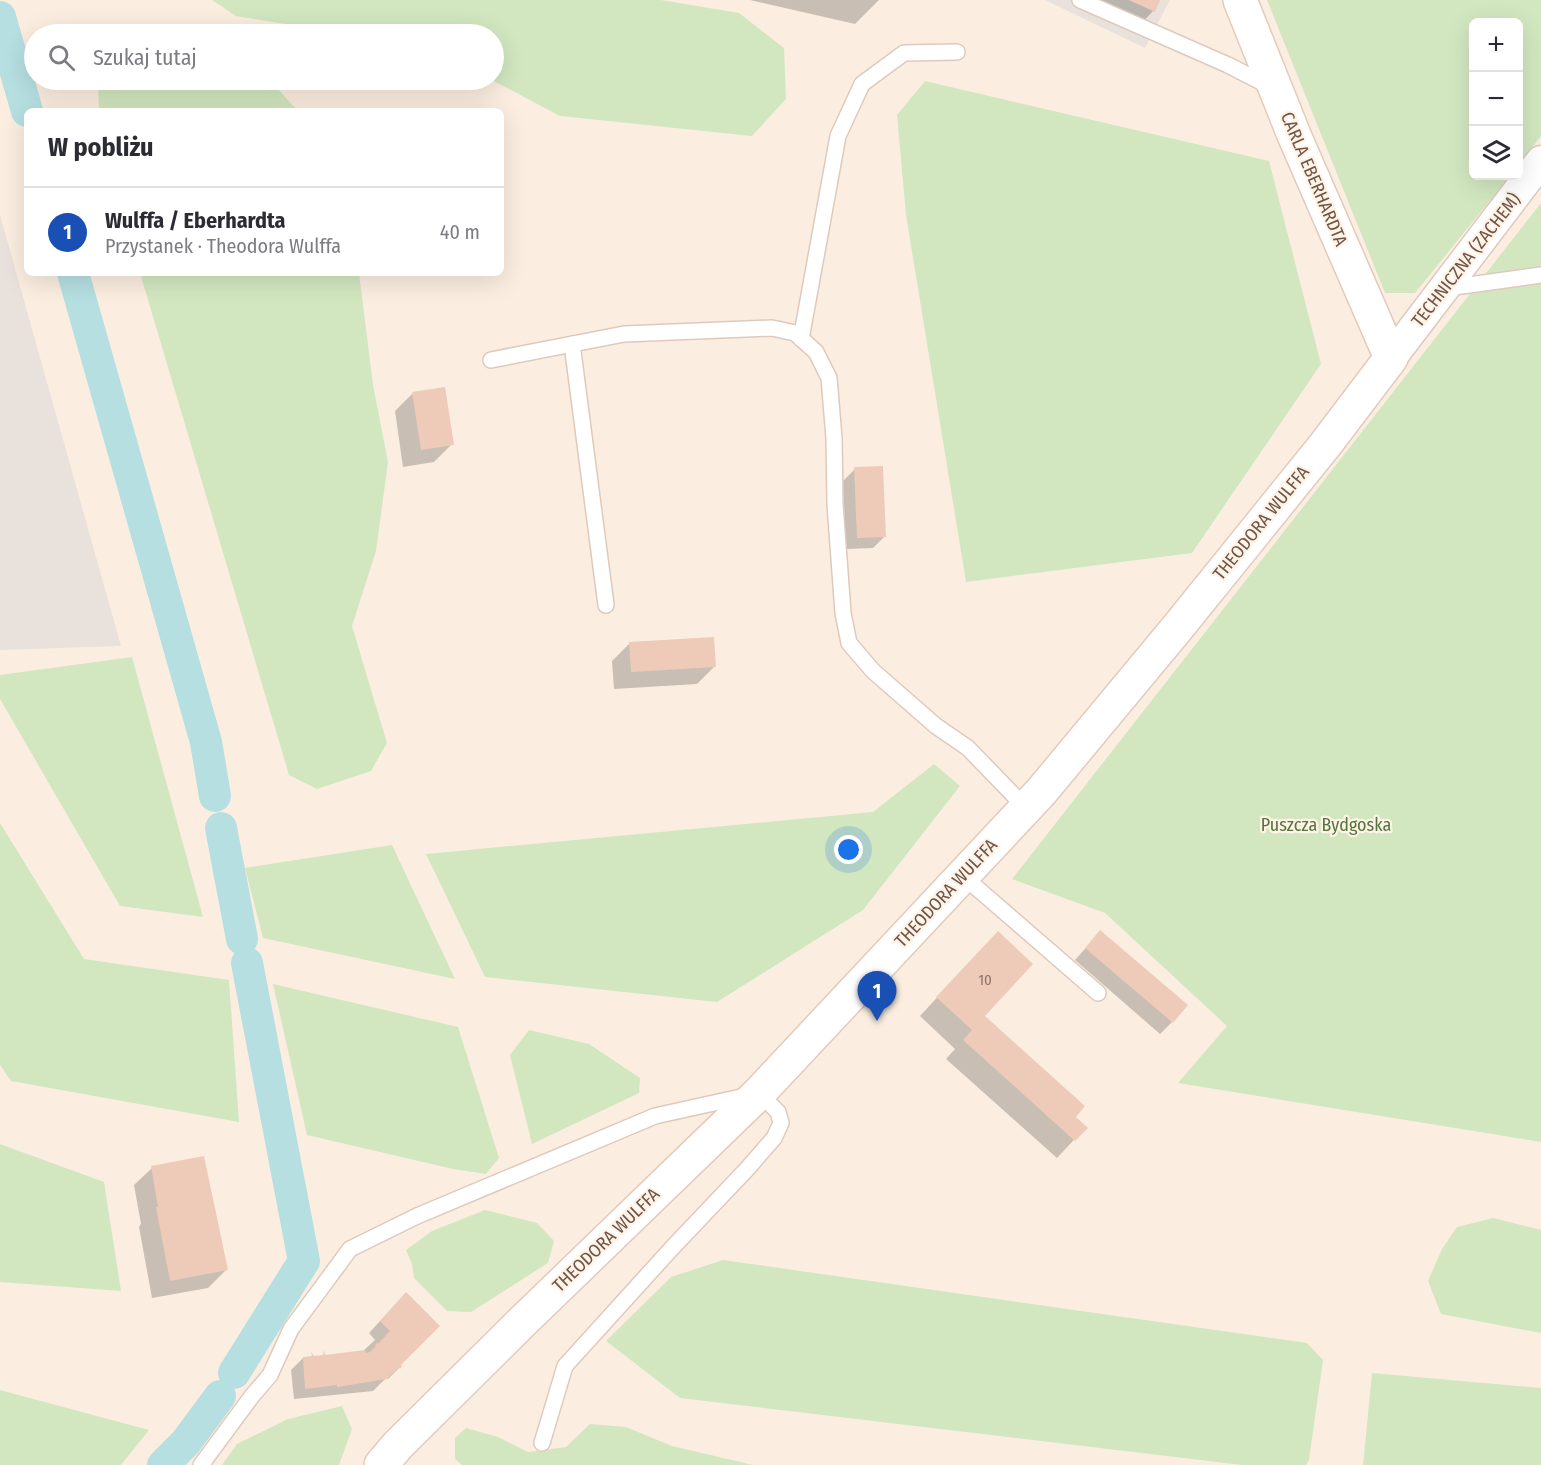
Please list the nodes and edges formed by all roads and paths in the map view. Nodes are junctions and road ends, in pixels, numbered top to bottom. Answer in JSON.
{"nodes":[{"id":1,"x":1080,"y":0,"type":"edge"},
{"id":2,"x":1240,"y":0,"type":"edge"},
{"id":3,"x":957,"y":52,"type":"dead end"},
{"id":4,"x":1276,"y":90,"type":"junction"},
{"id":5,"x":1541,"y":162,"type":"edge"},
{"id":6,"x":1541,"y":274,"type":"edge"},
{"id":7,"x":1444,"y":289,"type":"junction"},
{"id":8,"x":801,"y":339,"type":"junction"},
{"id":9,"x":572,"y":344,"type":"junction"},
{"id":10,"x":1391,"y":358,"type":"junction"},
{"id":11,"x":491,"y":360,"type":"dead end"},
{"id":12,"x":606,"y":605,"type":"dead end"},
{"id":13,"x":1026,"y":808,"type":"junction"},
{"id":14,"x":963,"y":876,"type":"junction"},
{"id":15,"x":1098,"y":993,"type":"dead end"},
{"id":16,"x":759,"y":1093,"type":"junction"},
{"id":17,"x":542,"y":1443,"type":"dead end"},
{"id":18,"x":201,"y":1465,"type":"edge"},
{"id":19,"x":381,"y":1465,"type":"edge"}],
"edges":[{"from":1,"to":4,"type":"lane"},
{"from":2,"to":4,"type":"street","name":"CARLA EBERHARDTA"},
{"from":3,"to":8,"type":"lane"},
{"from":4,"to":10,"type":"street","name":"CARLA EBERHARDTA"},
{"from":5,"to":7,"type":"street","name":"TECHNICZNA (ZACHEM)"},
{"from":6,"to":7,"type":"lane"},
{"from":7,"to":10,"type":"street","name":"TECHNICZNA (ZACHEM)"},
{"from":8,"to":9,"type":"lane"},
{"from":8,"to":13,"type":"lane"},
{"from":9,"to":11,"type":"lane"},
{"from":9,"to":12,"type":"lane"},
{"from":10,"to":13,"type":"street","name":"THEODORA WULFFA"},
{"from":13,"to":14,"type":"street","name":"THEODORA WULFFA"},
{"from":14,"to":15,"type":"lane"},
{"from":14,"to":16,"type":"street","name":"THEODORA WULFFA"},
{"from":16,"to":17,"type":"lane"},
{"from":16,"to":18,"type":"lane"},
{"from":16,"to":19,"type":"street","name":"THEODORA WULFFA"}]}
